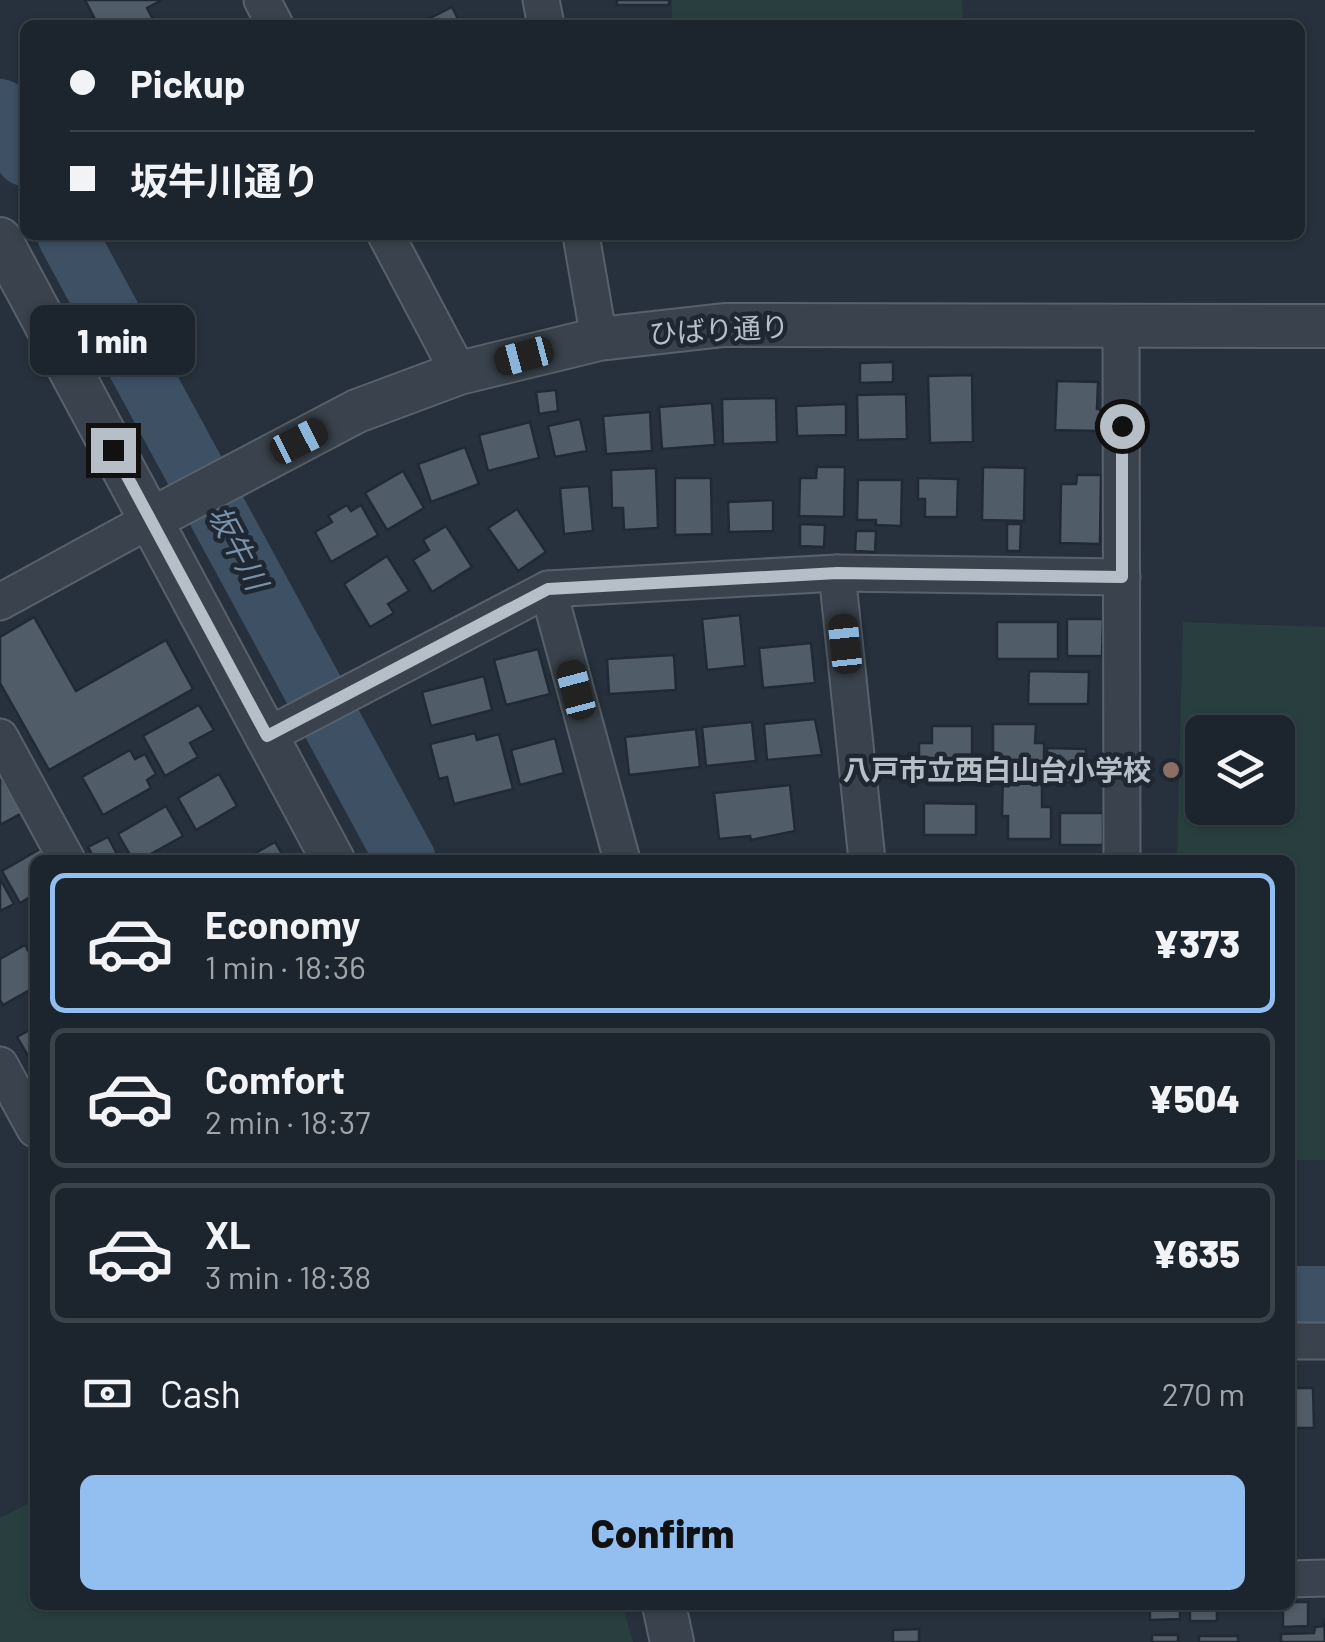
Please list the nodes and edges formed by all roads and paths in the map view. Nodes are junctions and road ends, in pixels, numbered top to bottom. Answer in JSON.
{"nodes":[{"id":1,"x":0,"y":239,"type":"edge"},
{"id":2,"x":389,"y":240,"type":"edge"},
{"id":3,"x":582,"y":240,"type":"edge"},
{"id":4,"x":1325,"y":326,"type":"edge"},
{"id":5,"x":1121,"y":328,"type":"junction"},
{"id":6,"x":599,"y":339,"type":"junction"},
{"id":7,"x":459,"y":373,"type":"junction"},
{"id":8,"x":162,"y":513,"type":"junction"},
{"id":9,"x":837,"y":573,"type":"junction"},
{"id":10,"x":1122,"y":577,"type":"junction"},
{"id":11,"x":548,"y":589,"type":"junction"},
{"id":12,"x":0,"y":602,"type":"edge"},
{"id":13,"x":279,"y":729,"type":"junction"},
{"id":14,"x":0,"y":737,"type":"edge"},
{"id":15,"x":64,"y":855,"type":"edge"},
{"id":16,"x":331,"y":855,"type":"edge"},
{"id":17,"x":621,"y":855,"type":"edge"},
{"id":18,"x":866,"y":855,"type":"edge"},
{"id":19,"x":1122,"y":855,"type":"edge"},
{"id":20,"x":0,"y":1065,"type":"edge"},
{"id":21,"x":30,"y":1120,"type":"edge"},
{"id":22,"x":1295,"y":1342,"type":"edge"},
{"id":23,"x":1325,"y":1342,"type":"edge"},
{"id":24,"x":1295,"y":1578,"type":"edge"},
{"id":25,"x":1325,"y":1578,"type":"edge"}],
"edges":[{"from":1,"to":8,"type":"street"},
{"from":2,"to":7,"type":"street"},
{"from":3,"to":6,"type":"street"},
{"from":4,"to":5,"type":"street","name":"ひばり通り"},
{"from":5,"to":6,"type":"street","name":"ひばり通り"},
{"from":5,"to":10,"type":"street"},
{"from":6,"to":7,"type":"street","name":"ひばり通り"},
{"from":7,"to":8,"type":"street","name":"ひばり通り"},
{"from":8,"to":12,"type":"street"},
{"from":8,"to":13,"type":"street"},
{"from":9,"to":10,"type":"street"},
{"from":9,"to":11,"type":"street"},
{"from":9,"to":18,"type":"street"},
{"from":10,"to":19,"type":"street"},
{"from":11,"to":13,"type":"street"},
{"from":11,"to":17,"type":"street"},
{"from":13,"to":16,"type":"street"},
{"from":14,"to":15,"type":"street"},
{"from":20,"to":21,"type":"street"},
{"from":22,"to":23,"type":"street"},
{"from":24,"to":25,"type":"street"}]}
